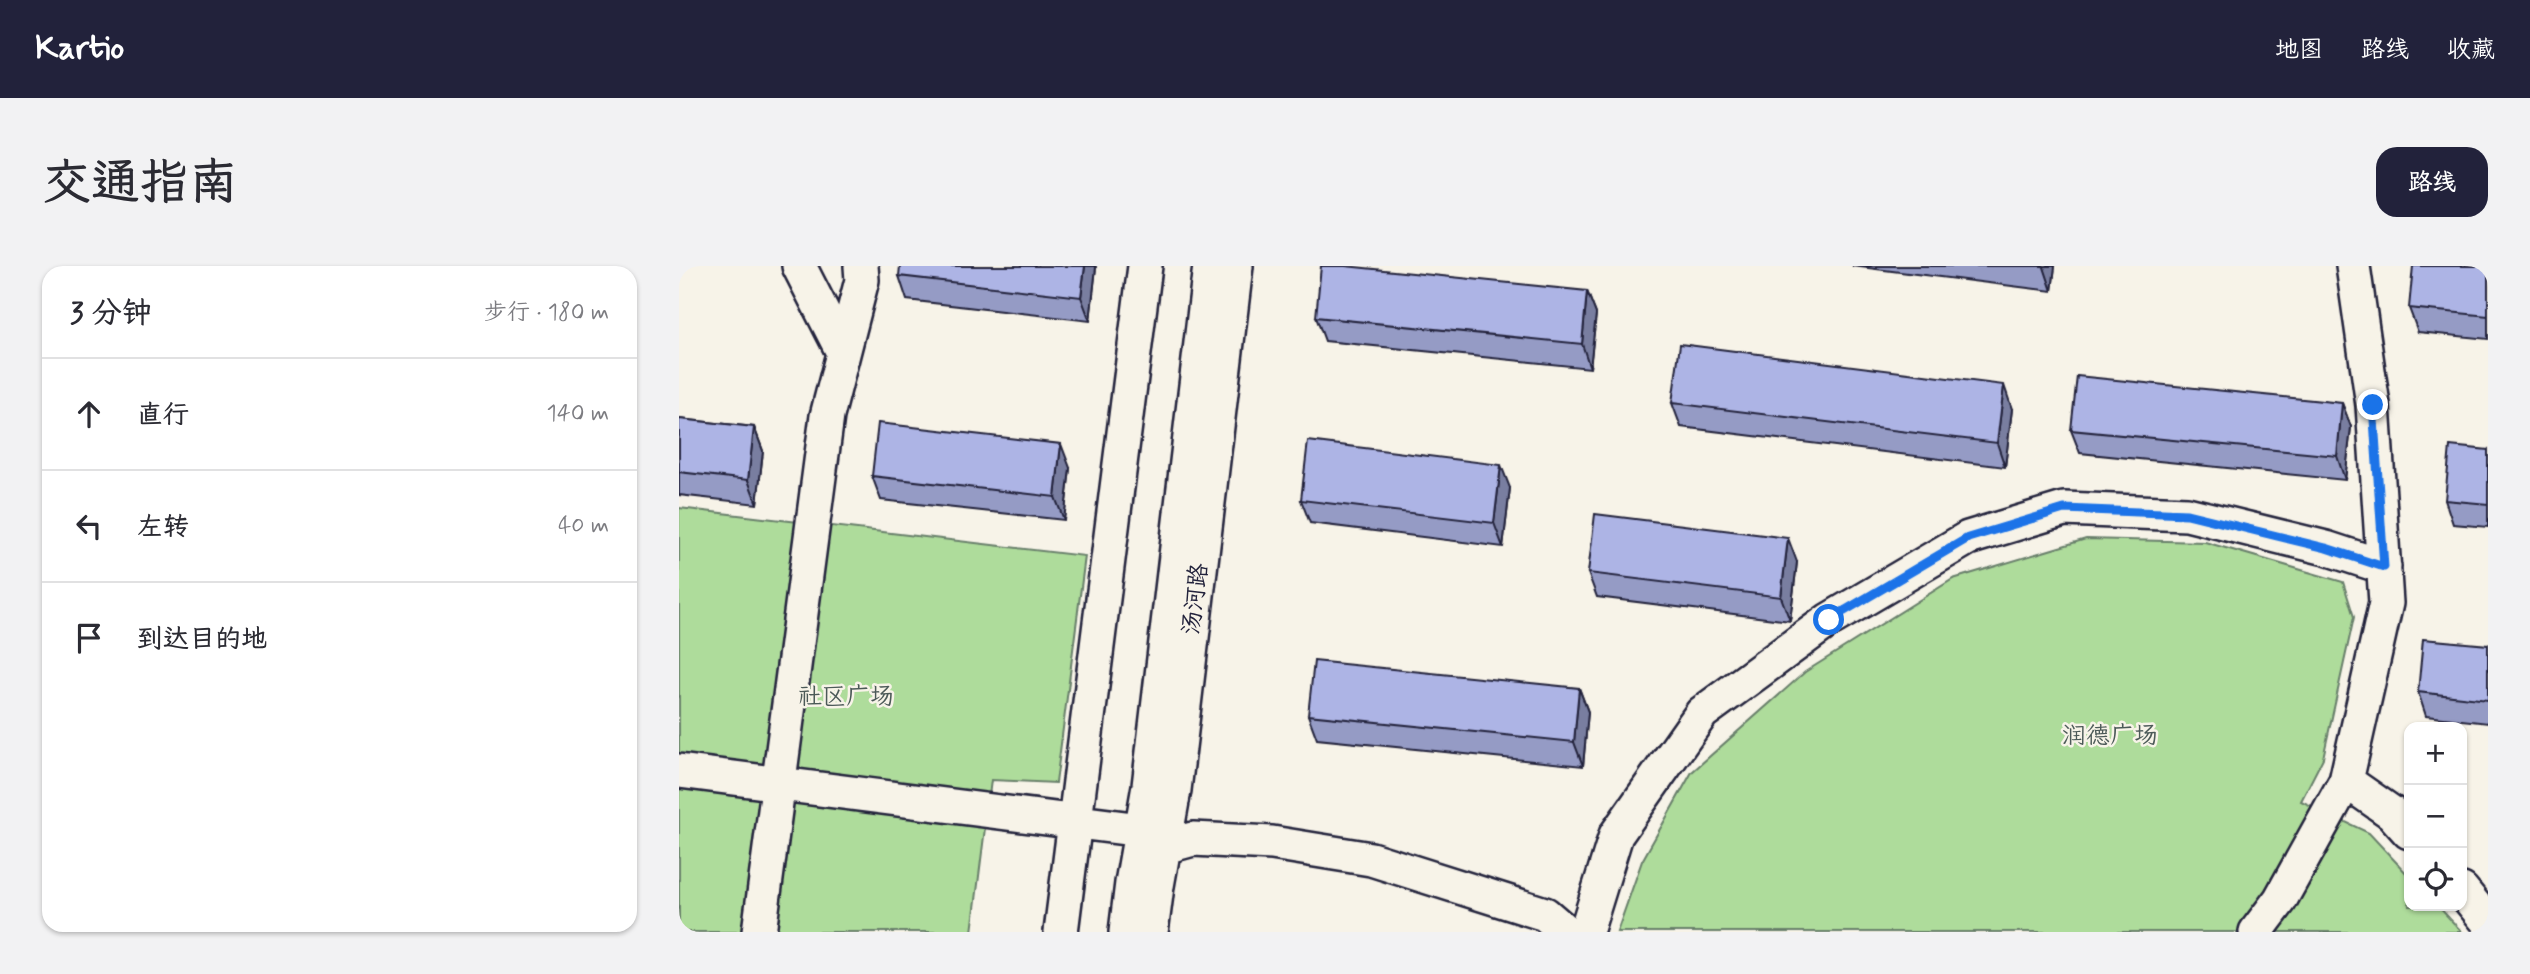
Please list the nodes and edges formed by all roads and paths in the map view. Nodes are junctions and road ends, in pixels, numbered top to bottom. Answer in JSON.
{"nodes":[{"id":1,"x":799,"y":266,"type":"edge"},
{"id":2,"x":861,"y":266,"type":"edge"},
{"id":3,"x":1145,"y":266,"type":"edge"},
{"id":4,"x":1210,"y":266,"type":"edge"},
{"id":5,"x":1236,"y":266,"type":"edge"},
{"id":6,"x":2353,"y":266,"type":"edge"},
{"id":7,"x":843,"y":352,"type":"junction"},
{"id":8,"x":2384,"y":567,"type":"junction"},
{"id":9,"x":679,"y":771,"type":"edge"},
{"id":10,"x":2346,"y":781,"type":"junction"},
{"id":11,"x":778,"y":785,"type":"junction"},
{"id":12,"x":1075,"y":823,"type":"junction"},
{"id":13,"x":2404,"y":826,"type":"edge"},
{"id":14,"x":1152,"y":839,"type":"junction"},
{"id":15,"x":2467,"y":896,"type":"edge"},
{"id":16,"x":2488,"y":922,"type":"edge"},
{"id":17,"x":759,"y":932,"type":"edge"},
{"id":18,"x":1061,"y":932,"type":"edge"},
{"id":19,"x":1126,"y":932,"type":"edge"},
{"id":20,"x":1151,"y":932,"type":"edge"},
{"id":21,"x":1566,"y":932,"type":"edge"},
{"id":22,"x":1586,"y":932,"type":"edge"},
{"id":23,"x":2256,"y":932,"type":"edge"}],
"edges":[{"from":1,"to":7,"type":"street"},
{"from":2,"to":7,"type":"street"},
{"from":3,"to":12,"type":"street"},
{"from":4,"to":14,"type":"street","name":"汤河路"},
{"from":5,"to":14,"type":"street","name":"汤河路"},
{"from":6,"to":8,"type":"street"},
{"from":7,"to":11,"type":"street"},
{"from":8,"to":10,"type":"street"},
{"from":8,"to":22,"type":"street"},
{"from":9,"to":11,"type":"street"},
{"from":10,"to":13,"type":"street"},
{"from":10,"to":23,"type":"street"},
{"from":11,"to":12,"type":"street"},
{"from":11,"to":17,"type":"street"},
{"from":12,"to":14,"type":"street"},
{"from":12,"to":18,"type":"street"},
{"from":14,"to":19,"type":"street","name":"汤河路"},
{"from":14,"to":20,"type":"street","name":"汤河路"},
{"from":14,"to":21,"type":"street"},
{"from":15,"to":16,"type":"street"}]}
